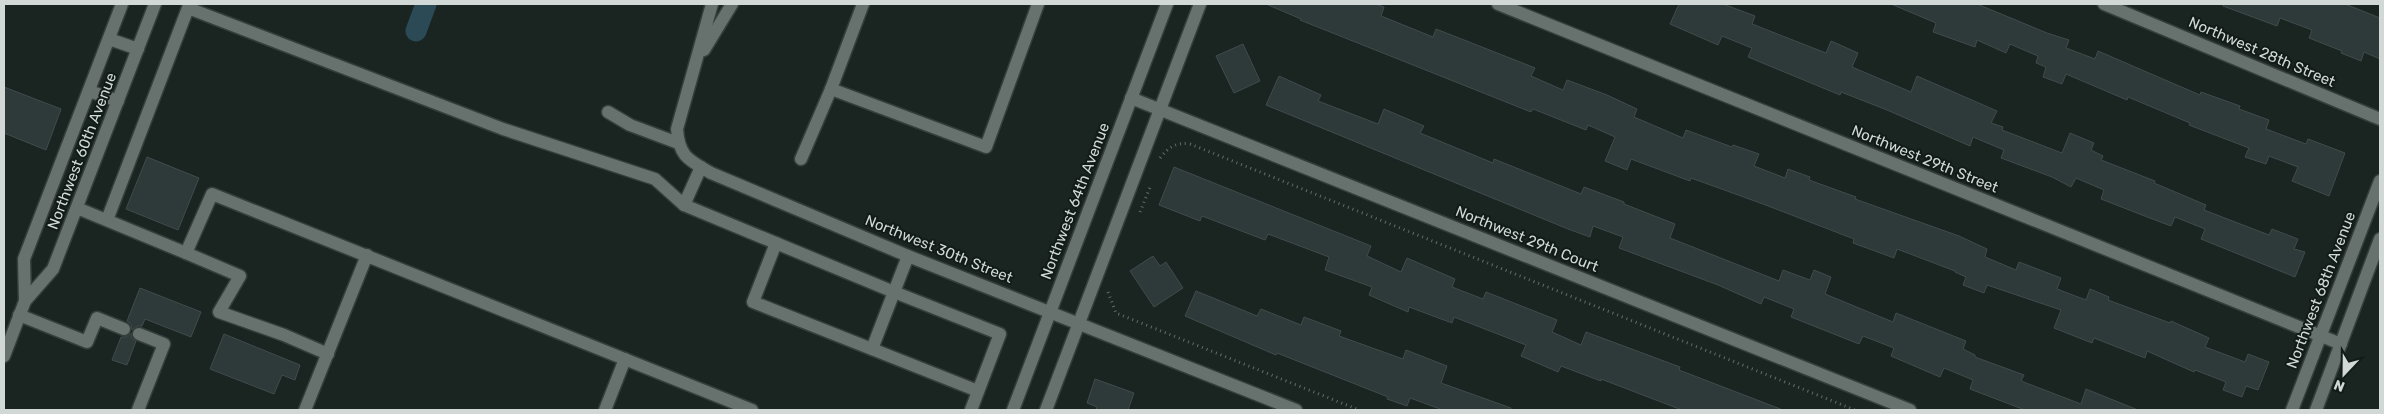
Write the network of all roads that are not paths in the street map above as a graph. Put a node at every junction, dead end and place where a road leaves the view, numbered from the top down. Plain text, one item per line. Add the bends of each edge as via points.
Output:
1 (122, 4) edge
2 (156, 4) edge
3 (712, 4) edge
4 (732, 4) edge
5 (863, 4) edge
6 (1038, 4) edge
7 (1167, 4) edge
8 (1200, 4) edge
9 (1498, 4) edge
10 (2104, 4) edge
11 (109, 38) junction
12 (138, 49) junction
13 (696, 63) junction
14 (831, 89) junction
15 (89, 90) junction
16 (1131, 98) junction
17 (118, 102) junction
18 (1161, 110) junction
19 (608, 112) dead end
20 (2380, 118) edge
21 (678, 143) junction
22 (801, 159) dead end
23 (700, 167) junction
24 (2380, 181) edge
25 (684, 205) junction
26 (77, 208) junction
27 (107, 220) junction
28 (2380, 239) edge
29 (776, 243) junction
30 (186, 253) junction
31 (366, 255) junction
32 (908, 256) junction
33 (894, 292) junction
34 (25, 301) junction
35 (1051, 311) junction
36 (19, 315) junction
37 (1081, 323) junction
38 (124, 329) dead end
39 (138, 334) dead end
40 (2321, 336) junction
41 (2341, 344) junction
42 (872, 349) junction
43 (328, 354) junction
44 (4, 356) edge
45 (625, 359) junction
46 (978, 391) junction
47 (138, 410) edge
48 (305, 410) edge
49 (605, 410) edge
50 (752, 410) edge
51 (970, 410) edge
52 (1013, 410) edge
53 (1046, 410) edge
54 (1296, 410) edge
55 (1910, 410) edge
56 (2292, 410) edge
57 (2316, 410) edge

1 - 11 street, Northwest 60th Avenue
2 - 12 street, Northwest 60th Avenue
3 - 13 street
4 - 13 street
5 - 14 street
6 - 14 street via 986,147
7 - 16 street, Northwest 64th Avenue
8 - 18 street
9 - 40 street, Northwest 29th Street
10 - 20 street, Northwest 28th Street
11 - 12 street
11 - 15 street, Northwest 60th Avenue
12 - 17 street, Northwest 60th Avenue
13 - 21 street via 677,129
14 - 22 street
15 - 17 street
15 - 34 street, Northwest 60th Avenue via 24,259
16 - 18 street, Northwest 29th Court
16 - 35 street, Northwest 64th Avenue
17 - 26 street, Northwest 60th Avenue
18 - 37 street
18 - 55 street, Northwest 29th Court
19 - 21 street
21 - 23 street, Northwest 30th Street via 684,156
23 - 25 street
23 - 32 street, Northwest 30th Street
24 - 40 street, Northwest 68th Avenue
25 - 27 street via 655,179 503,129 188,8
25 - 29 street
26 - 27 street
26 - 34 street, Northwest 60th Avenue via 54,269
27 - 30 street
28 - 41 street
29 - 33 street
29 - 42 street via 753,302
30 - 31 street via 212,194
30 - 43 street via 240,276 219,312
31 - 43 street
31 - 45 street
32 - 33 street
32 - 35 street, Northwest 30th Street
33 - 42 street
33 - 46 street via 1000,334
34 - 36 street, Northwest 60th Avenue
35 - 37 street, Northwest 30th Street
35 - 52 street, Northwest 64th Avenue
36 - 38 street via 87,342 97,318
36 - 44 street, Northwest 60th Avenue
37 - 53 street
37 - 54 street, Northwest 30th Street
39 - 47 street via 164,344
40 - 41 street, Northwest 29th Street
40 - 56 street, Northwest 68th Avenue
41 - 57 street
42 - 46 street
43 - 48 street
45 - 49 street
45 - 50 street
46 - 51 street

